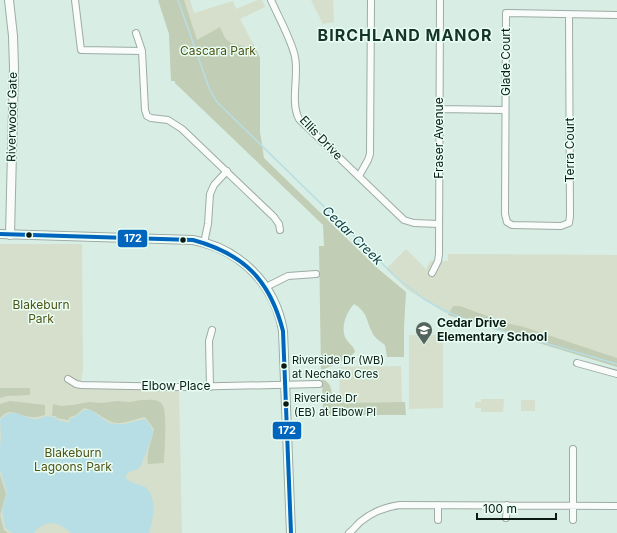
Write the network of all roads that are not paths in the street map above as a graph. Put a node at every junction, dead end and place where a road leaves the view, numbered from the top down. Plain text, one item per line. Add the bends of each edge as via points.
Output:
1 (10, 0) edge
2 (75, 0) edge
3 (271, 0) edge
4 (371, 0) edge
5 (440, 0) edge
6 (569, 15) junction
7 (617, 15) edge
8 (136, 33) dead end
9 (142, 51) junction
10 (439, 109) junction
11 (505, 110) junction
12 (227, 171) junction
13 (359, 176) junction
14 (507, 222) joint
15 (439, 224) junction
16 (280, 230) dead end
17 (0, 234) edge
18 (10, 235) junction
19 (204, 243) junction
20 (432, 273) dead end
21 (316, 274) dead end
22 (266, 287) junction
23 (212, 330) dead end
24 (577, 363) dead end
25 (617, 374) edge
26 (68, 379) dead end
27 (285, 384) junction
28 (319, 384) dead end
29 (210, 386) junction
30 (573, 449) dead end
31 (438, 505) junction
32 (507, 505) junction
33 (573, 506) junction
34 (617, 506) edge
35 (506, 518) dead end
36 (438, 520) dead end
37 (573, 520) dead end
38 (352, 532) edge
39 (291, 533) edge

1 - 18 street, Riverwood Gate via 14,68
2 - 9 street via 81,50
3 - 13 street, Ellis Drive via 294,53 298,115 303,123
4 - 13 street via 370,154
5 - 10 street, Fraser Avenue
6 - 7 street, Glade Court
6 - 11 street, Glade Court via 506,13
6 - 14 street, Terra Court via 569,223 561,226 512,225
8 - 9 street
9 - 12 street via 145,111 148,117 166,119 179,126
10 - 11 street
10 - 15 street, Fraser Avenue
11 - 14 street, Glade Court
12 - 16 street via 274,217
12 - 19 street via 214,185 210,194
13 - 15 street, Ellis Drive via 407,222
15 - 20 street, Fraser Avenue via 439,259
17 - 18 street
18 - 19 street via 183,239
19 - 22 street via 221,248 238,259 255,273
21 - 22 street via 288,276
22 - 27 street via 282,325
23 - 29 street via 209,341
24 - 25 street
26 - 29 street, Elbow Place via 81,385 179,388
27 - 28 street, Elbow Place
27 - 29 street, Elbow Place
27 - 39 street
30 - 33 street
31 - 32 street
31 - 36 street
31 - 38 street via 407,504 388,507 368,516
32 - 33 street
32 - 35 street
33 - 34 street
33 - 37 street

